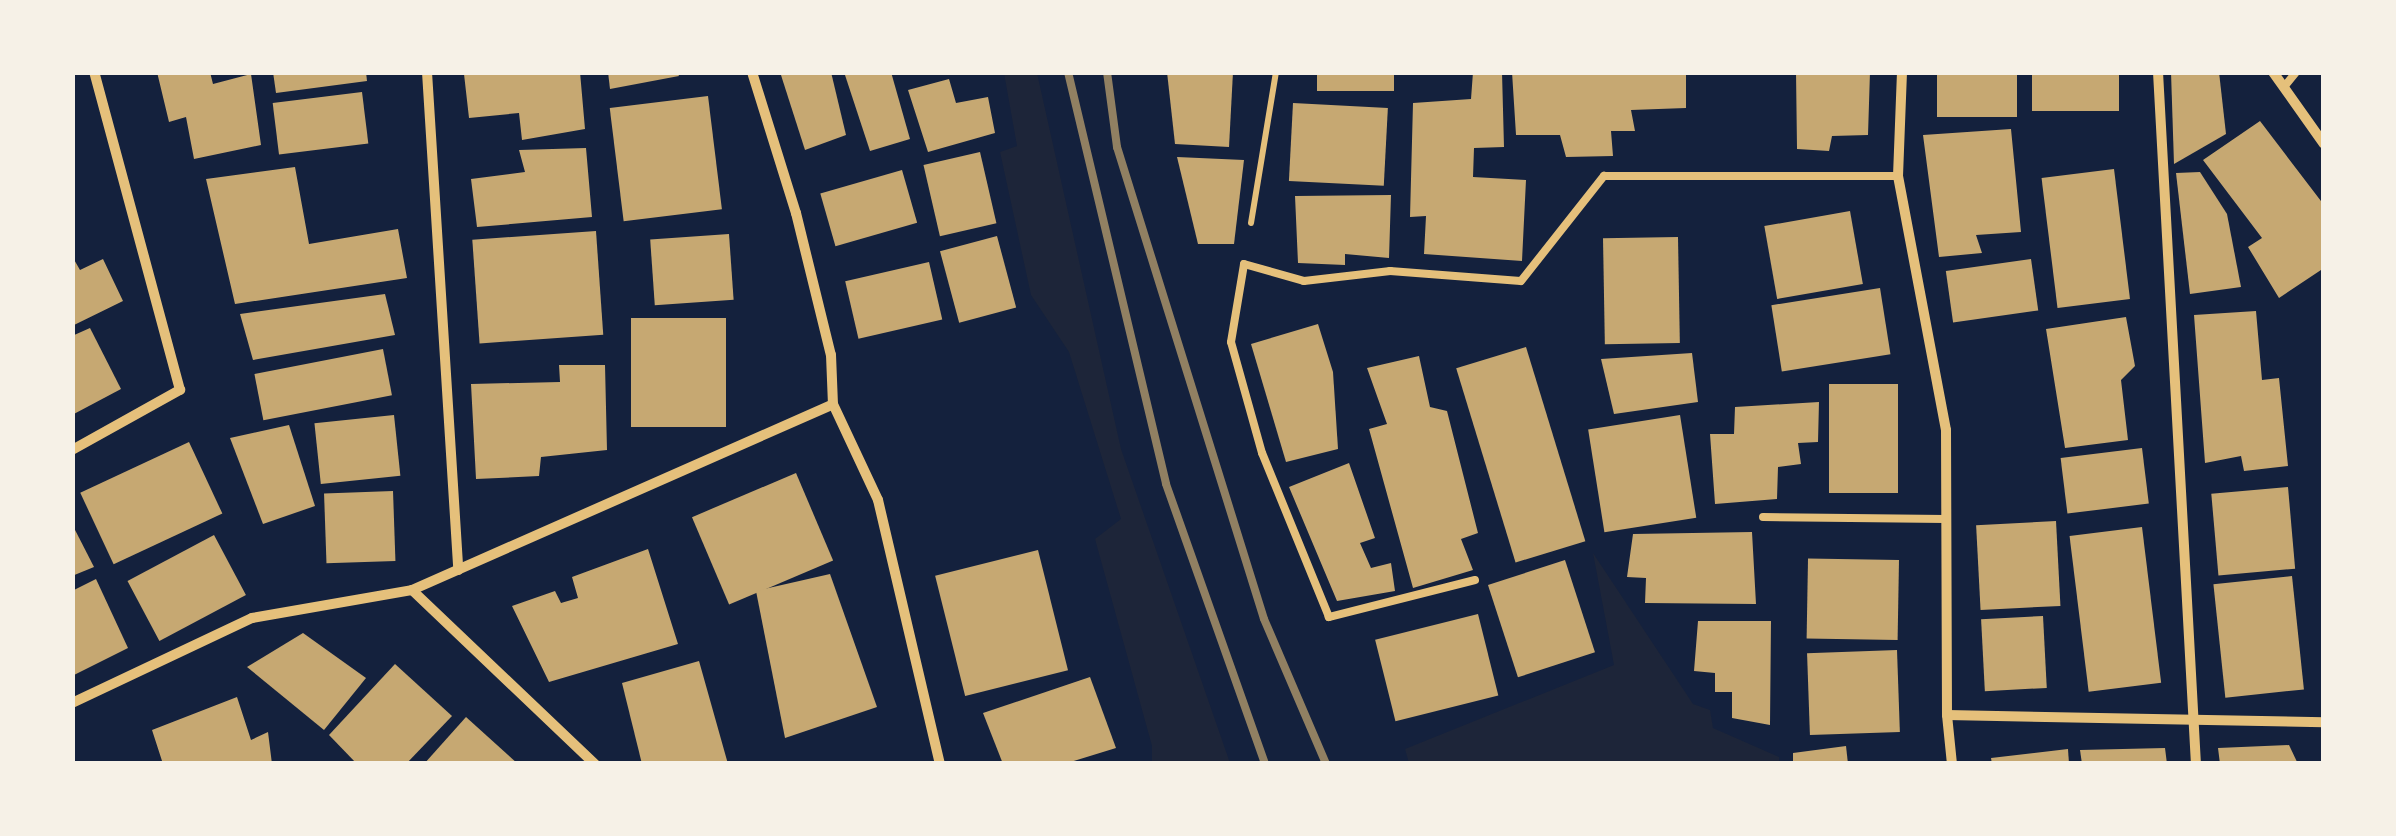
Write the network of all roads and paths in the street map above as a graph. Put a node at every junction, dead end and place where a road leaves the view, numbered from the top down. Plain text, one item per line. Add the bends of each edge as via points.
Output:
1 (94, 72) edge
2 (427, 72) edge
3 (752, 72) edge
4 (1276, 72) edge
5 (1902, 72) edge
6 (2158, 72) edge
7 (2273, 72) edge
8 (2296, 72) edge
9 (2284, 87) junction
10 (2324, 144) edge
11 (1898, 176) junction
12 (1244, 264) junction
13 (832, 404) junction
14 (72, 450) edge
15 (1762, 518) dead end
16 (1946, 519) junction
17 (458, 570) junction
18 (1475, 580) dead end
19 (412, 590) junction
20 (72, 703) edge
21 (1947, 715) junction
22 (2194, 719) junction
23 (2324, 722) edge
24 (595, 764) edge
25 (940, 764) edge
26 (1952, 764) edge
27 (2196, 764) edge

1 - 14 street via 180,390
2 - 17 street
3 - 13 street via 831,354
4 - 12 path
5 - 11 street
6 - 22 street
7 - 9 street
8 - 9 lane
9 - 10 street
11 - 12 lane via 1604,176 1521,281 1390,271 1304,282
11 - 16 street via 1946,430
12 - 18 lane via 1231,342 1262,454 1329,617
13 - 17 street
13 - 25 street via 878,500
15 - 16 lane
16 - 21 street
17 - 19 street
19 - 20 street via 252,618
19 - 24 street
21 - 22 street
21 - 26 street
22 - 23 street
22 - 27 street

